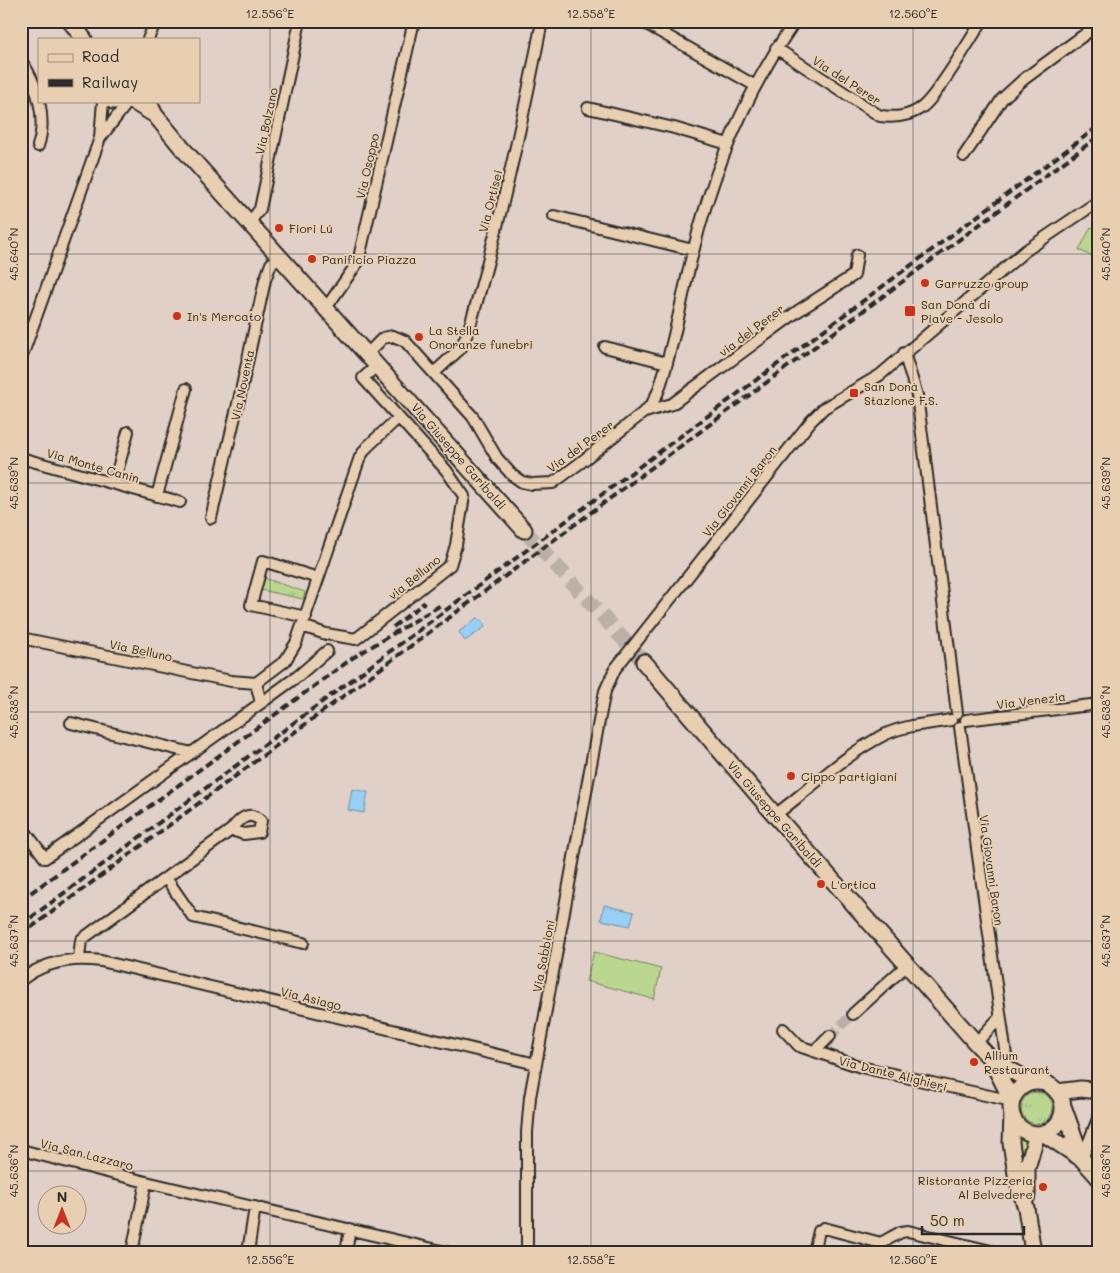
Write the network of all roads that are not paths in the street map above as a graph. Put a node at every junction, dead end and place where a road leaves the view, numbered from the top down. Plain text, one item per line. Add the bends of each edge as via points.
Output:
1 (70, 21) edge
2 (156, 21) edge
3 (300, 21) edge
4 (414, 21) edge
5 (542, 21) edge
6 (641, 21) edge
7 (795, 21) edge
8 (982, 21) edge
9 (1099, 24) edge
10 (83, 38) edge
11 (148, 38) edge
12 (776, 48) junction
13 (21, 62) edge
14 (754, 85) junction
15 (103, 102) edge
16 (129, 102) edge
17 (132, 102) edge
18 (148, 102) edge
19 (588, 108) dead end
20 (155, 115) junction
21 (100, 138) junction
22 (728, 144) junction
23 (38, 146) dead end
24 (964, 156) dead end
25 (1099, 201) edge
26 (554, 216) dead end
27 (249, 223) junction
28 (693, 250) junction
29 (858, 255) dead end
30 (279, 256) junction
31 (326, 308) junction
32 (605, 347) dead end
33 (904, 353) junction
34 (368, 354) junction
35 (21, 359) edge
36 (667, 363) junction
37 (378, 365) junction
38 (434, 373) junction
39 (186, 389) dead end
40 (644, 412) junction
41 (398, 418) junction
42 (128, 432) dead end
43 (21, 458) edge
44 (114, 483) junction
45 (158, 496) junction
46 (180, 502) dead end
47 (211, 518) dead end
48 (524, 530) tunnel mouth
49 (318, 578) junction
50 (304, 622) junction
51 (21, 638) edge
52 (327, 651) dead end
53 (644, 662) tunnel mouth
54 (615, 669) joint
55 (256, 683) junction
56 (260, 703) junction
57 (1099, 704) edge
58 (959, 720) junction
59 (71, 722) dead end
60 (192, 753) junction
61 (775, 815) junction
62 (21, 826) edge
63 (231, 830) dead end
64 (166, 878) junction
65 (304, 943) dead end
66 (79, 958) junction
67 (908, 964) junction
68 (21, 980) edge
69 (853, 1014) tunnel mouth
70 (1001, 1019) junction
71 (783, 1029) dead end
72 (830, 1036) tunnel mouth
73 (976, 1043) junction
74 (815, 1051) junction
75 (990, 1058) junction
76 (536, 1064) junction
77 (1008, 1070) junction
78 (1031, 1082) junction
79 (1099, 1091) edge
80 (1057, 1092) junction
81 (1063, 1106) junction
82 (1012, 1108) junction
83 (1099, 1116) edge
84 (1040, 1133) junction
85 (21, 1150) edge
86 (1082, 1159) junction
87 (1099, 1178) edge
88 (146, 1182) junction
89 (255, 1207) junction
90 (1026, 1208) junction
91 (350, 1229) junction
92 (132, 1252) edge
93 (248, 1252) edge
94 (346, 1252) edge
95 (446, 1252) edge
96 (527, 1252) edge
97 (814, 1252) edge
98 (995, 1252) edge
99 (1033, 1252) edge

1 - 10 street
2 - 11 street
3 - 27 street, Via Bolzano via 260,209
4 - 31 street, Via Osoppo via 358,262
5 - 38 street, Via Ortisei via 525,114 471,323 461,348
6 - 14 street
7 - 12 street, Via del Perer
8 - 12 street, Via del Perer via 926,104 897,118 875,114
9 - 24 street via 1002,98
12 - 14 street, Via del Perer
13 - 23 street via 36,91 42,134
14 - 22 street, Via del Perer
15 - 21 street
16 - 21 street
17 - 20 street
18 - 20 street
19 - 22 street
20 - 27 street
21 - 35 street
22 - 28 street, Via del Perer
25 - 33 street, Via Giovanni Baron via 1025,251
26 - 28 street
27 - 30 street
28 - 36 street, Via del Perer
29 - 40 street, via del Perer via 854,275 798,311 672,404
30 - 31 street
30 - 47 street, Via Noventa via 271,264 265,280
31 - 34 street
32 - 36 street
33 - 54 street, Via Giovanni Baron via 880,376 824,408 811,421
33 - 58 street, Via Giovanni Baron via 917,395
34 - 37 street
34 - 38 street, Via del Perer via 383,338 393,336 406,341
36 - 40 street, Via del Perer via 658,392
37 - 41 street via 363,378
37 - 48 street, Via Giuseppe Garibaldi
38 - 40 street, Via del Perer via 473,417 497,458 512,475 532,484 553,482
39 - 45 street
41 - 49 street via 360,457
41 - 50 street, via Belluno via 446,470 464,496 450,566 356,639 326,634
42 - 44 street
43 - 44 street, Via Monte Canin
44 - 45 street, Via Monte Canin
45 - 46 street, Via Monte Canin
49 - 50 street
49 - 50 street via 263,561 251,605
50 - 55 street via 285,661
51 - 55 street, Via Belluno via 231,681
52 - 56 street
53 - 61 street, Via Giuseppe Garibaldi
54 - 76 street, Via Sabbioni via 605,691 600,714
55 - 56 street
56 - 60 street
57 - 58 street, Via Venezia
58 - 61 street, Via Venezia via 900,729 884,735 852,755
58 - 70 street, Via Giovanni Baron
59 - 60 street
60 - 62 street via 45,858
61 - 67 street, Via Giuseppe Garibaldi
63 - 64 street
64 - 65 street via 193,917
64 - 66 street via 81,940
66 - 68 street, Via Asiago via 51,964
66 - 76 street, Via Asiago
67 - 69 street
67 - 73 street, Via Giuseppe Garibaldi
70 - 73 street
70 - 77 street, Via Giovanni Baron
71 - 74 street, Via Dante Alighieri via 799,1046
72 - 74 street
73 - 75 street, Via Giuseppe Garibaldi
74 - 82 street, Via Dante Alighieri via 861,1067
75 - 77 street, Via Giuseppe Garibaldi
75 - 82 street, Via Giuseppe Garibaldi
76 - 96 street, Via Sabbioni via 528,1132
77 - 78 street, Via Giuseppe Garibaldi
78 - 80 street via 1050,1085
78 - 82 street via 1016,1091
79 - 80 street
80 - 81 street
81 - 84 street via 1059,1122
81 - 86 street
82 - 84 street via 1018,1126 1027,1132
82 - 90 street via 1011,1143
83 - 86 street
84 - 86 street
84 - 90 street via 1027,1168
85 - 88 street, Via San Lazzaro
86 - 87 street
88 - 89 street, Via San Lazzaro
88 - 92 street, Via San Lazzaro
89 - 91 street, Via San Lazzaro
89 - 93 street
90 - 99 street
91 - 94 street
91 - 95 street, Via San Lazzaro
97 - 98 street via 819,1231 824,1228 881,1243 908,1231

